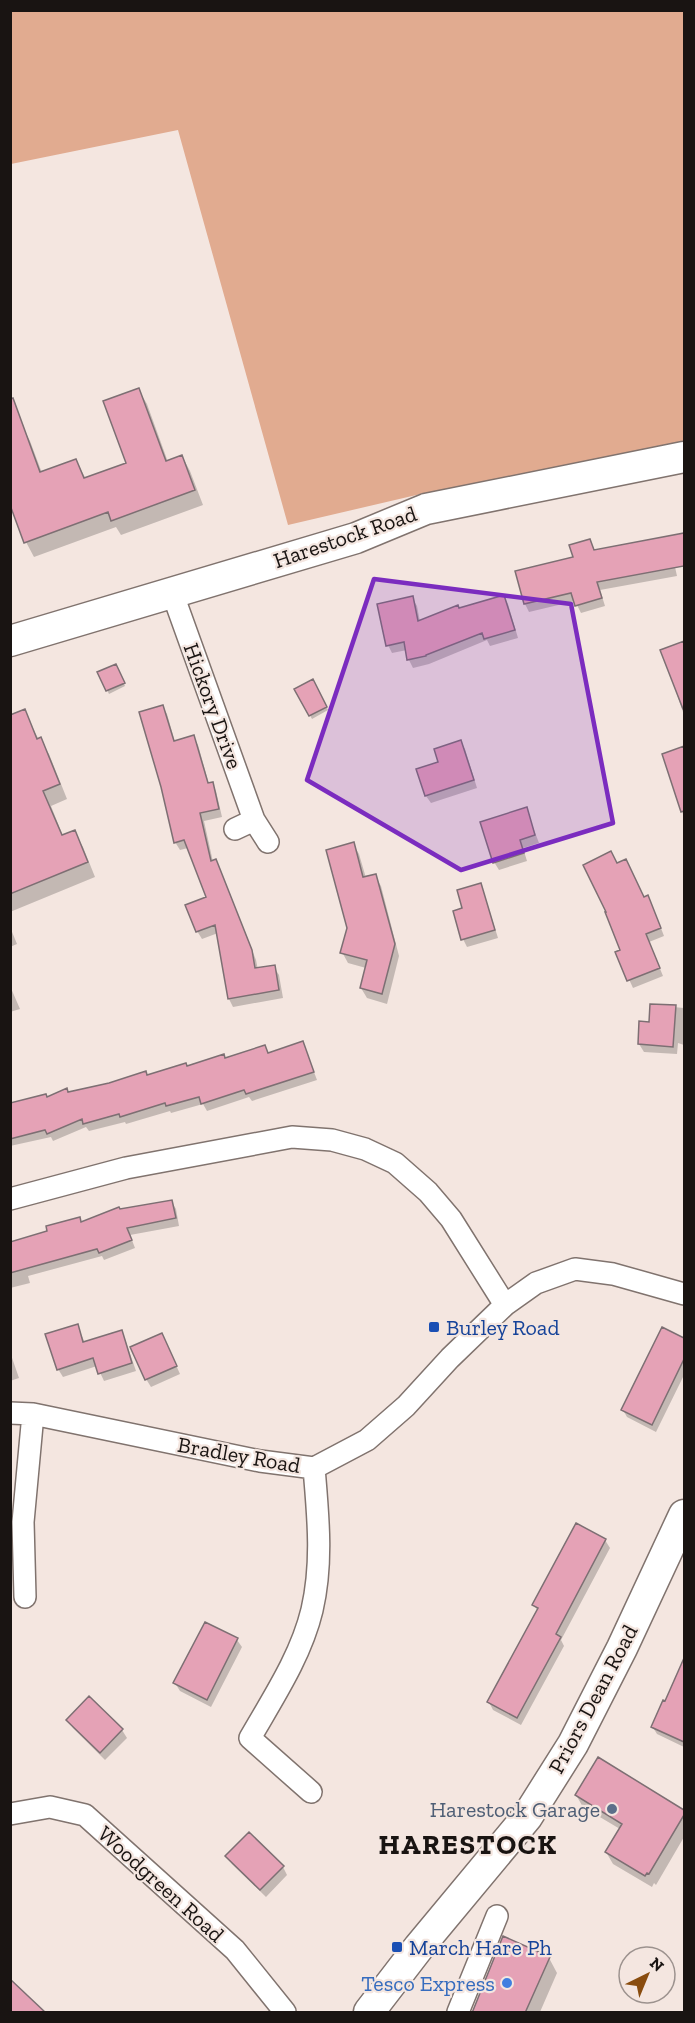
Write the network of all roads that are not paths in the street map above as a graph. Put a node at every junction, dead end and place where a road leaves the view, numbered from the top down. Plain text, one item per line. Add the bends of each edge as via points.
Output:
1 (684, 457) edge
2 (172, 592) junction
3 (10, 640) edge
4 (254, 820) junction
5 (235, 830) dead end
6 (268, 842) dead end
7 (10, 1199) edge
8 (684, 1294) edge
9 (505, 1305) junction
10 (10, 1413) edge
11 (33, 1414) junction
12 (314, 1468) junction
13 (684, 1515) edge
14 (17, 1524) edge
15 (25, 1597) dead end
16 (311, 1792) dead end
17 (10, 1814) edge
18 (497, 1916) dead end
19 (285, 2013) edge
20 (369, 2013) edge
21 (458, 2013) edge

1 - 2 street, Harestock Road via 426,509 356,538
2 - 3 street, Harestock Road
2 - 4 street, Hickory Drive
4 - 5 street
4 - 6 street, Hickory Drive
7 - 9 street via 126,1168 292,1137 332,1140 365,1149 394,1164 428,1192 451,1219
8 - 9 street, Bradley Road via 613,1274 575,1269 536,1283
9 - 12 street, Bradley Road via 367,1440
10 - 11 street, Bradley Road
11 - 12 street, Bradley Road via 260,1461
11 - 14 street
12 - 16 street via 319,1522 312,1611 279,1688 250,1738
13 - 20 street, Priors Dean Road via 573,1744 523,1823
14 - 15 street
17 - 19 street, Woodgreen Road via 50,1807 85,1815 235,1950
18 - 21 street

